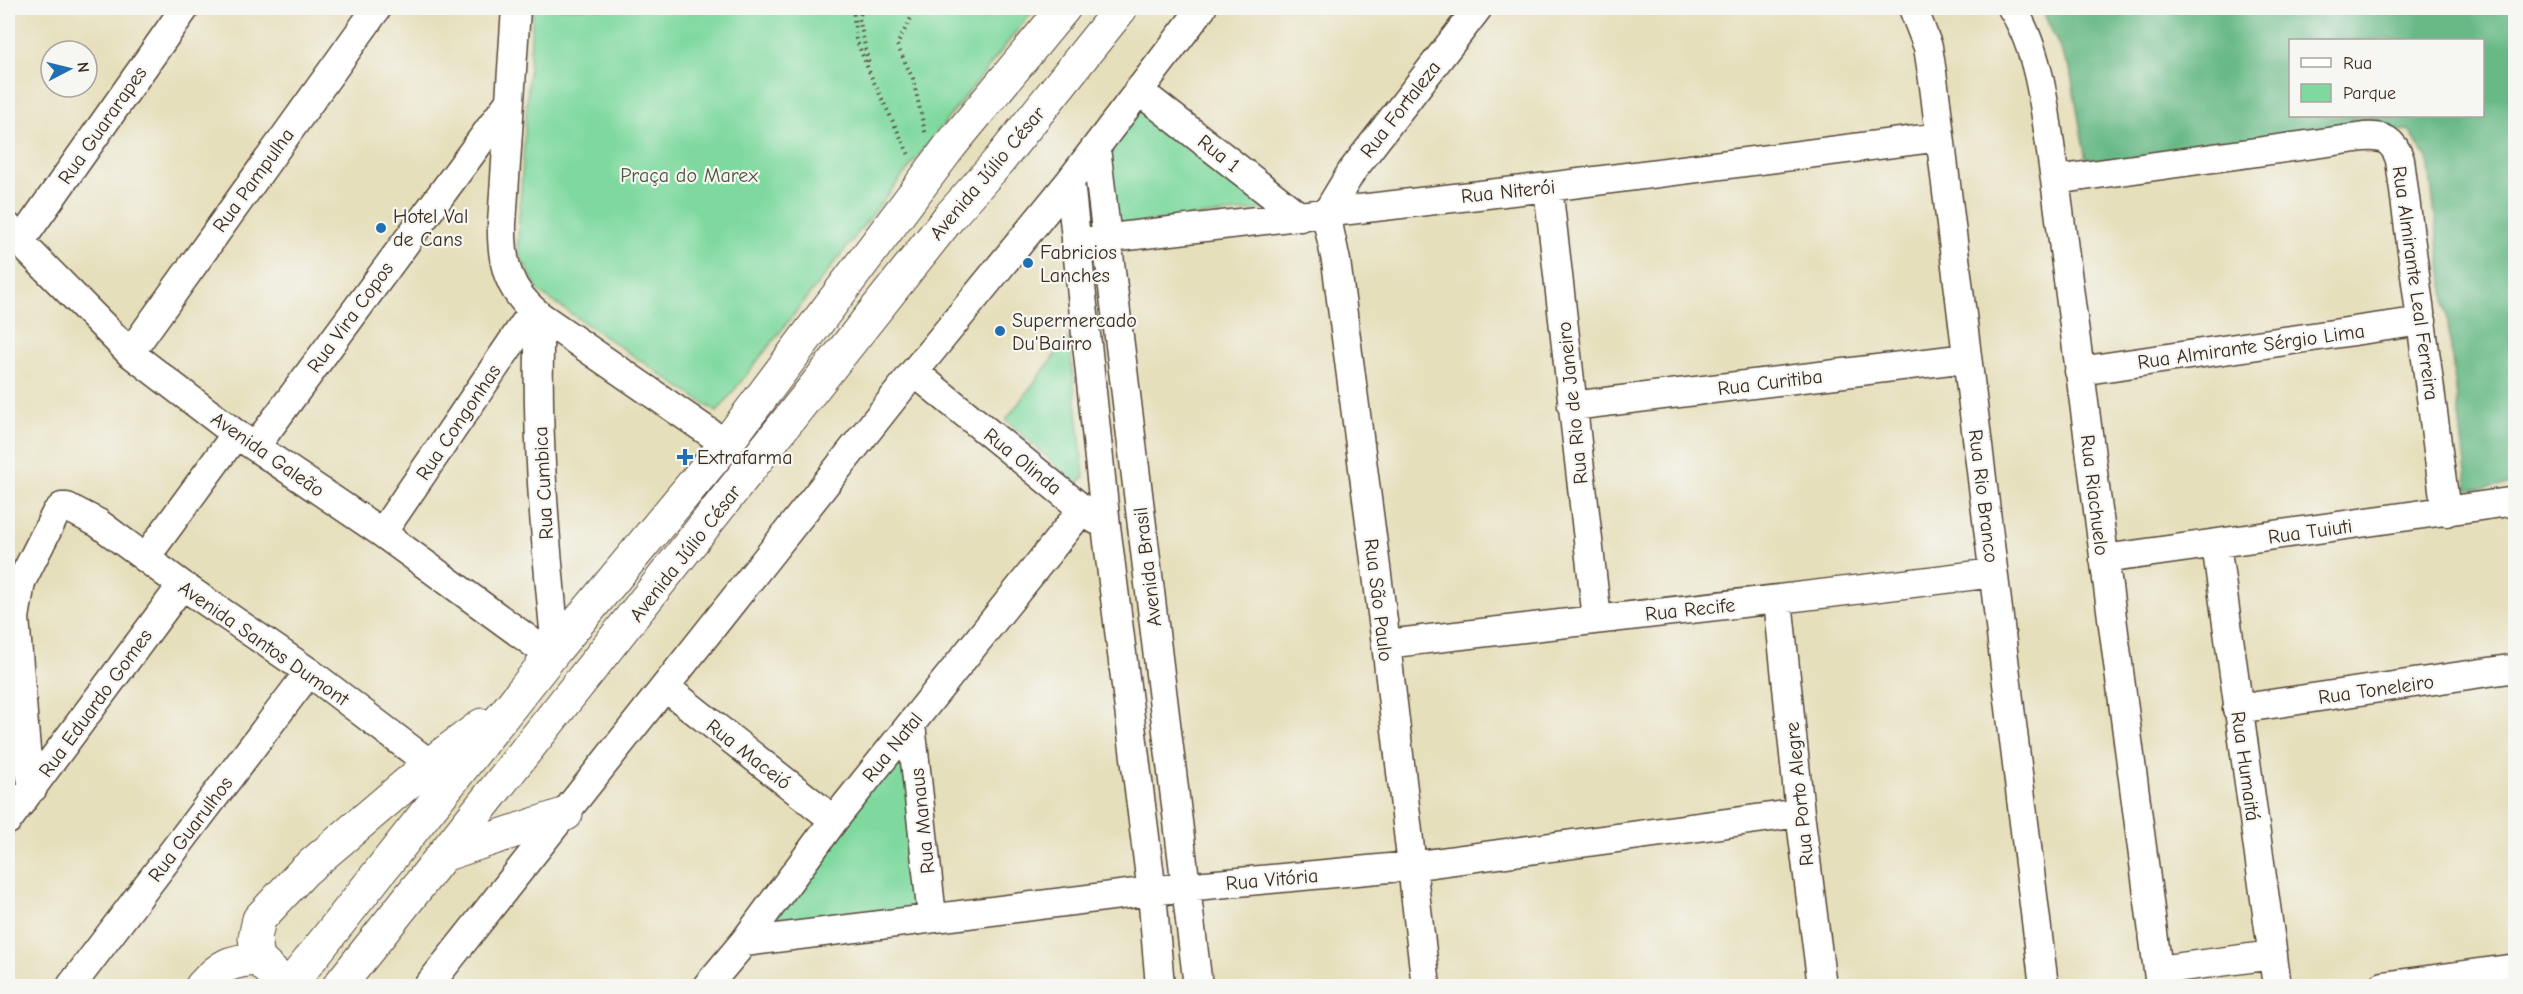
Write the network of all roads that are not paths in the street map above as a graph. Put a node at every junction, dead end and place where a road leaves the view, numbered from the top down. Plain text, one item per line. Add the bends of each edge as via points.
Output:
1 (185, 8) edge
2 (377, 8) edge
3 (516, 8) edge
4 (1064, 8) edge
5 (1121, 8) edge
6 (1202, 8) edge
7 (1478, 8) edge
8 (1913, 8) edge
9 (2012, 8) edge
10 (1138, 90) junction
11 (510, 101) junction
12 (1940, 137) junction
13 (1096, 147) junction
14 (2055, 180) junction
15 (1070, 181) junction
16 (1548, 188) junction
17 (1313, 215) junction
18 (14, 234) edge
19 (1108, 237) junction
20 (1076, 242) junction
21 (536, 313) junction
22 (2422, 321) junction
23 (130, 353) junction
24 (1967, 358) junction
25 (2079, 371) junction
26 (914, 372) junction
27 (1572, 406) junction
28 (246, 441) junction
29 (726, 444) junction
30 (2516, 501) edge
31 (1082, 510) junction
32 (2446, 512) junction
33 (1106, 526) junction
34 (1142, 530) junction
35 (382, 533) junction
36 (2216, 544) junction
37 (146, 557) junction
38 (2104, 559) junction
39 (1993, 573) junction
40 (182, 585) junction
41 (1778, 600) junction
42 (1597, 619) junction
43 (1386, 644) junction
44 (554, 653) junction
45 (2516, 668) edge
46 (309, 672) junction
47 (665, 687) junction
48 (518, 699) junction
49 (2237, 709) junction
50 (911, 724) junction
51 (430, 764) junction
52 (33, 788) junction
53 (1800, 813) junction
54 (566, 814) junction
55 (8, 820) edge
56 (834, 820) junction
57 (446, 854) junction
58 (1411, 866) junction
59 (1185, 887) junction
60 (1152, 893) junction
61 (932, 917) junction
62 (744, 942) junction
63 (2273, 955) junction
64 (258, 959) junction
65 (2516, 968) edge
66 (2159, 978) edge
67 (2476, 980) edge
68 (71, 987) edge
69 (202, 987) edge
70 (288, 987) edge
71 (339, 987) edge
72 (428, 987) edge
73 (707, 987) edge
74 (1160, 987) edge
75 (1198, 987) edge
76 (1426, 987) edge
77 (1822, 987) edge
78 (2044, 987) edge
79 (2277, 987) edge
80 (2383, 987) edge

1 - 18 street, Rua Guararapes
2 - 23 street, Rua Pampulha
3 - 11 street
4 - 29 main road, Avenida Júlio César via 928,176
5 - 57 main road, Avenida Júlio César via 908,269
6 - 10 street
7 - 17 street, Rua Fortaleza via 1352,171
8 - 12 street, Rua Rio Branco via 1928,47
9 - 14 street, Rua Riachuelo via 2036,67
10 - 13 street
10 - 17 street, Rua 1
11 - 21 street via 501,252 515,288
11 - 28 street, Rua Vira Copos
12 - 16 street, Rua Niterói
12 - 24 street, Rua Rio Branco
13 - 15 street
13 - 19 street, Avenida Brasil
14 - 22 street, Rua Almirante Leal Ferreira via 2309,144 2385,138 2400,160
14 - 25 street, Rua Riachuelo
15 - 20 street, Avenida Brasil
15 - 26 street
16 - 17 street, Rua Niterói
16 - 27 street, Rua Rio de Janeiro
17 - 19 street, Rua Niterói
17 - 43 street, Rua São Paulo via 1337,273
18 - 23 street, Avenida Galeão
19 - 20 street, Rua Niterói
19 - 34 street, Avenida Brasil
20 - 33 street, Avenida Brasil
21 - 29 street
21 - 35 street, Rua Congonhas
21 - 44 street, Rua Cumbica
22 - 25 street, Rua Almirante Sérgio Lima
22 - 32 street, Rua Almirante Leal Ferreira
23 - 28 street, Avenida Galeão
24 - 27 street, Rua Curitiba
24 - 39 street, Rua Rio Branco
25 - 38 street, Rua Riachuelo
26 - 31 street, Rua Olinda
26 - 47 street
27 - 42 street, Rua Rio de Janeiro
28 - 35 street, Avenida Galeão
28 - 37 street, Rua Vira Copos
29 - 44 main road, Avenida Júlio César
30 - 32 street, Rua Tuiuti
31 - 33 street, Rua Olinda
31 - 50 street, Rua Natal
32 - 36 street, Rua Tuiuti
33 - 34 street, Rua Olinda
33 - 60 street, Avenida Brasil
34 - 59 street, Avenida Brasil
35 - 44 street, Avenida Galeão
36 - 38 street, Rua Tuiuti
36 - 49 street, Rua Humaitá
37 - 40 street, Avenida Santos Dumont
37 - 52 street, Avenida Santos Dumont via 74,508 62,507 21,582 15,618
38 - 66 street, Rua Riachuelo
39 - 41 street, Rua Recife
39 - 78 street, Rua Rio Branco
40 - 46 street, Avenida Santos Dumont
40 - 52 street, Rua Eduardo Gomes
41 - 42 street, Rua Recife
41 - 53 street, Rua Porto Alegre
42 - 43 street, Rua Recife
43 - 58 street, Rua São Paulo
44 - 48 main road, Avenida Júlio César
45 - 49 street, Rua Toneleiro
46 - 51 street, Avenida Santos Dumont
46 - 68 street, Rua Guarulhos
47 - 54 street
47 - 56 street, Rua Maceió
48 - 51 main road
48 - 70 main road, Avenida Júlio César
49 - 63 street, Rua Humaitá
50 - 56 street, Rua Natal
50 - 61 street, Rua Manaus
51 - 64 main road via 304,871 266,911 259,920 255,938
52 - 55 street, Rua Eduardo Gomes
53 - 58 street, Rua Vitória
53 - 77 street, Rua Porto Alegre
54 - 57 main road
54 - 72 street
56 - 62 street, Rua Natal
57 - 71 main road, Avenida Júlio César
58 - 59 street, Rua Vitória
58 - 76 street, Rua São Paulo
59 - 60 street, Rua Vitória
59 - 75 street, Avenida Brasil
60 - 61 street, Rua Vitória
60 - 74 street, Avenida Brasil
61 - 62 street, Rua Vitória
62 - 73 street, Rua Natal
63 - 66 street
63 - 79 street, Rua Humaitá
64 - 69 main road via 221,966
64 - 70 main road
65 - 67 street
67 - 80 street

